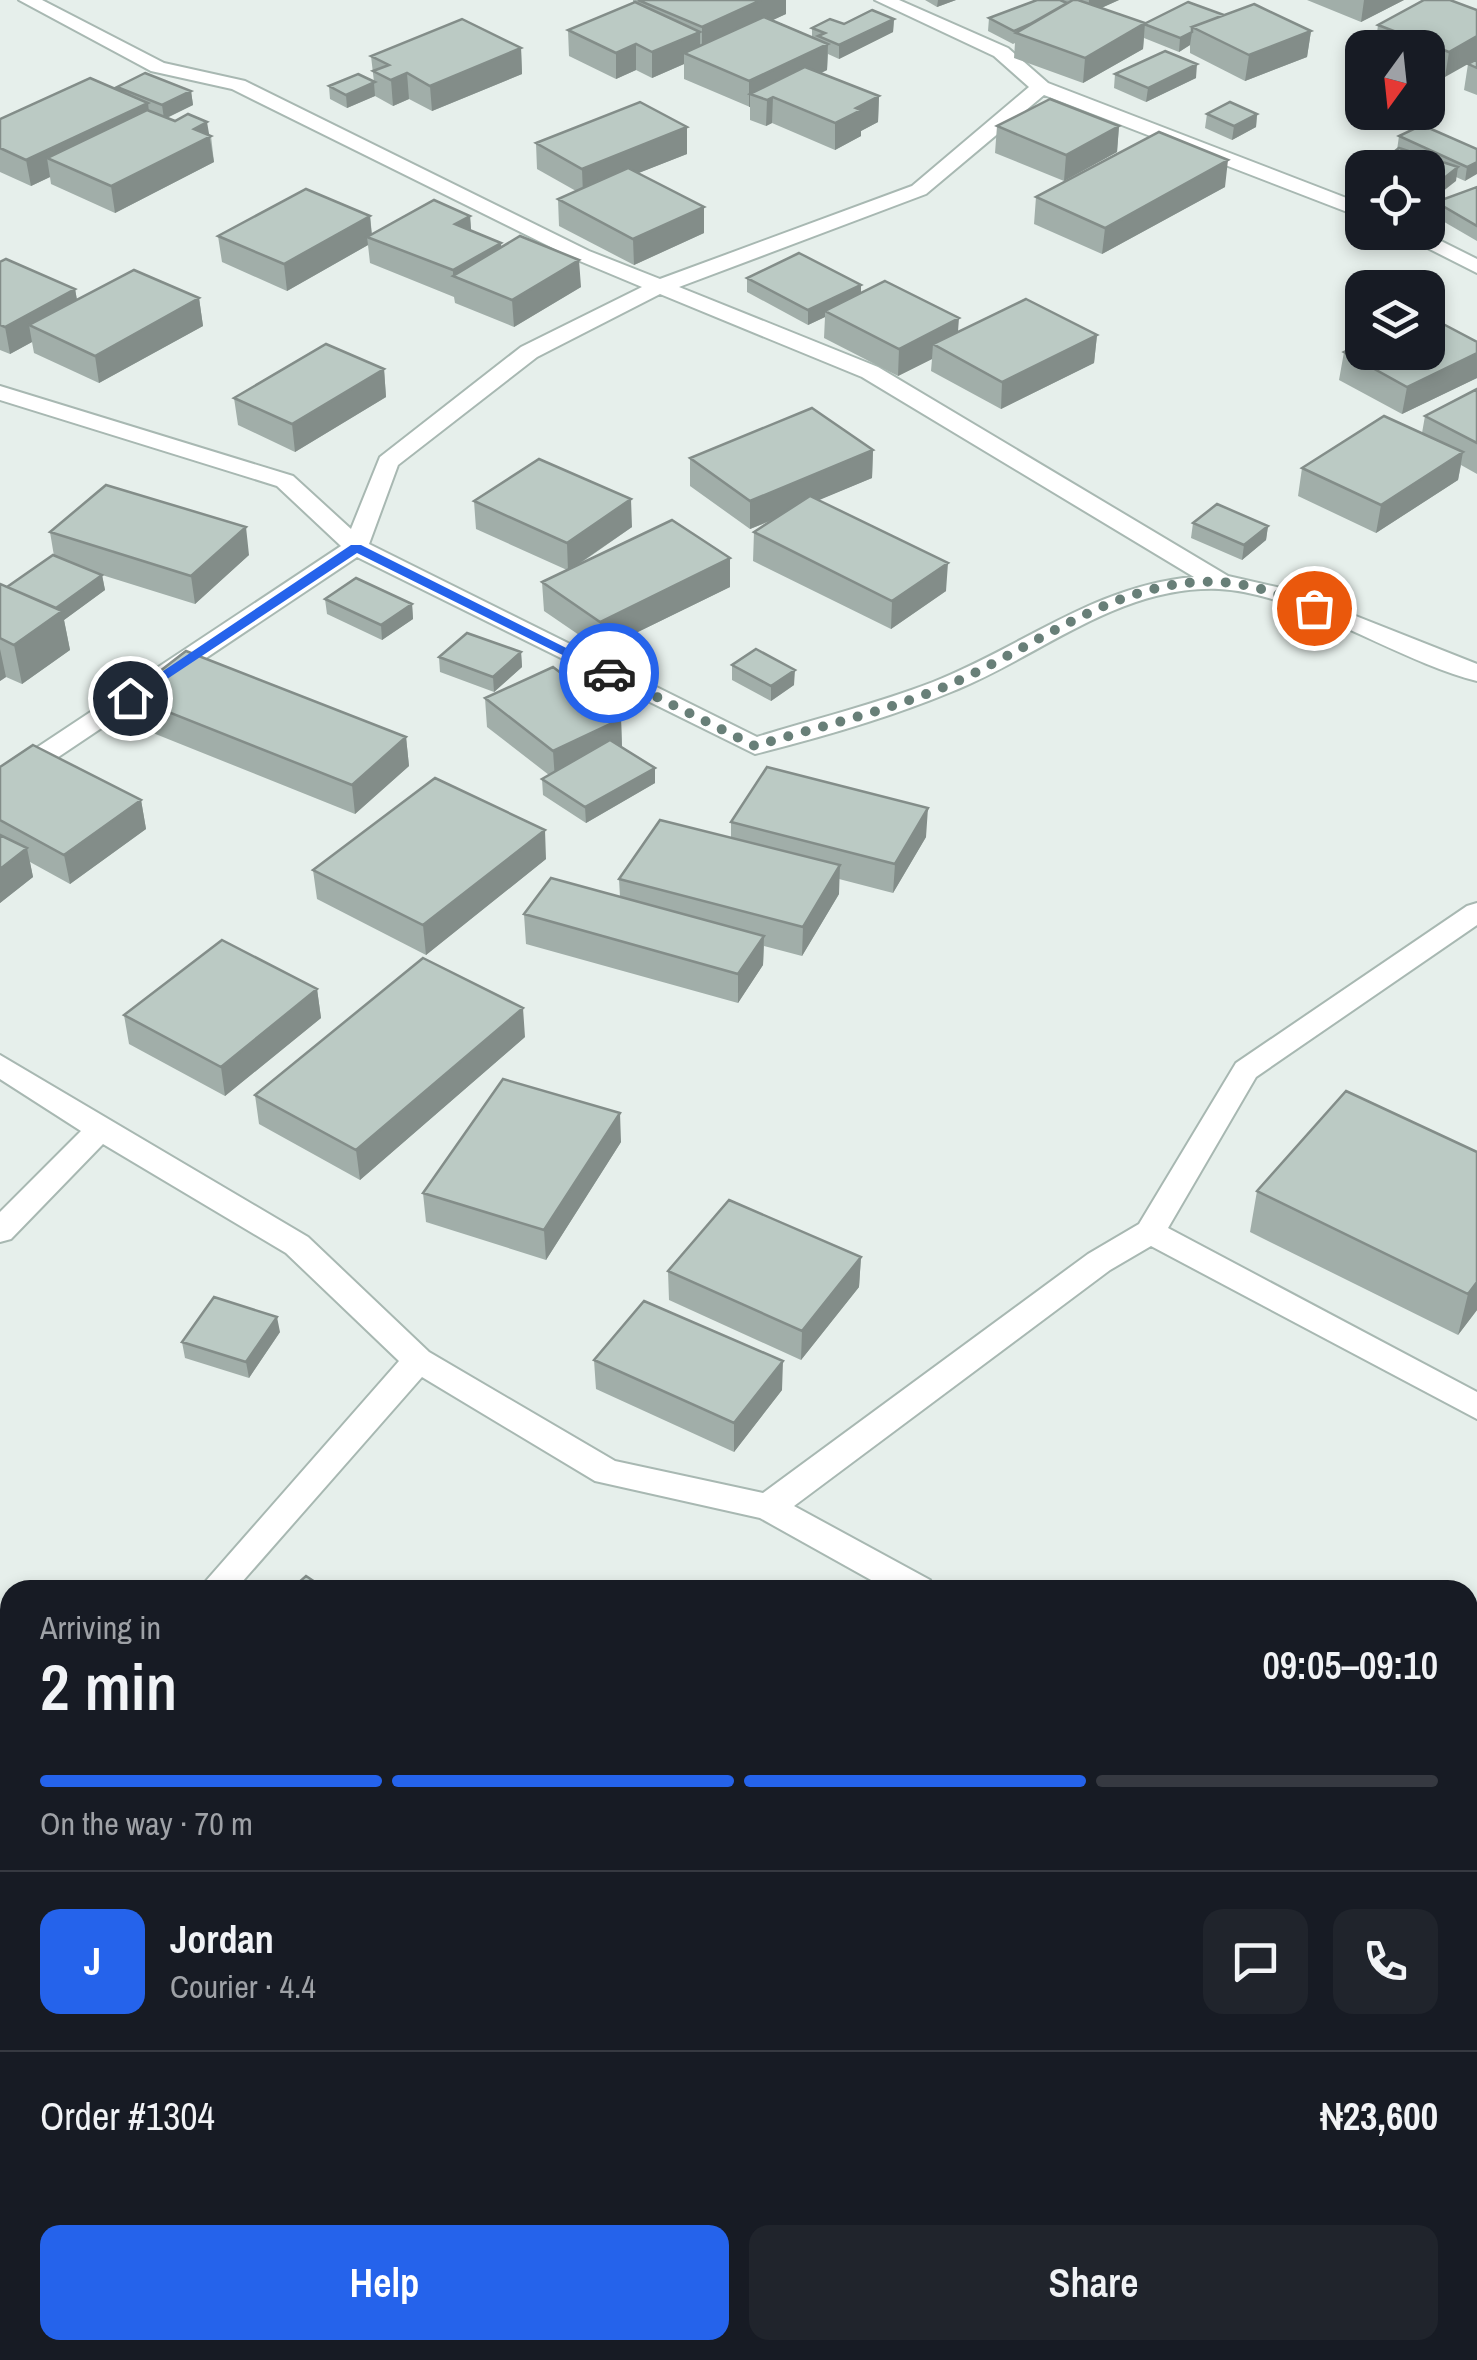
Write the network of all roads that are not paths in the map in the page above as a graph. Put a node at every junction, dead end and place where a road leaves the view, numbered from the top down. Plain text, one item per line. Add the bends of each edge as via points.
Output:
1 (28, 0) edge
2 (884, 0) edge
3 (1041, 87) junction
4 (1345, 204) edge
5 (1443, 250) edge
6 (1477, 267) edge
7 (658, 287) junction
8 (0, 393) edge
9 (356, 547) junction
10 (1220, 582) junction
11 (1477, 673) edge
12 (0, 784) edge
13 (1477, 912) edge
14 (0, 1065) edge
15 (100, 1130) junction
16 (0, 1230) edge
17 (1150, 1232) junction
18 (418, 1360) junction
19 (1477, 1406) edge
20 (768, 1507) junction
21 (224, 1580) edge
22 (900, 1580) edge

1 - 7 street via 158,67 238,85
2 - 3 street via 1001,52
3 - 4 street
3 - 7 street via 919,190
5 - 6 street
7 - 9 street via 530,352 388,462
7 - 10 street via 870,372
8 - 9 street via 284,480
9 - 10 street via 755,746 943,687 1092,612 1161,587
9 - 12 street
10 - 11 street via 1281,595
13 - 17 street via 1246,1070
14 - 15 street
15 - 16 street
15 - 18 street via 297,1245
17 - 19 street
17 - 20 street via 1099,1262
18 - 20 street via 607,1472
18 - 21 street
20 - 22 street

